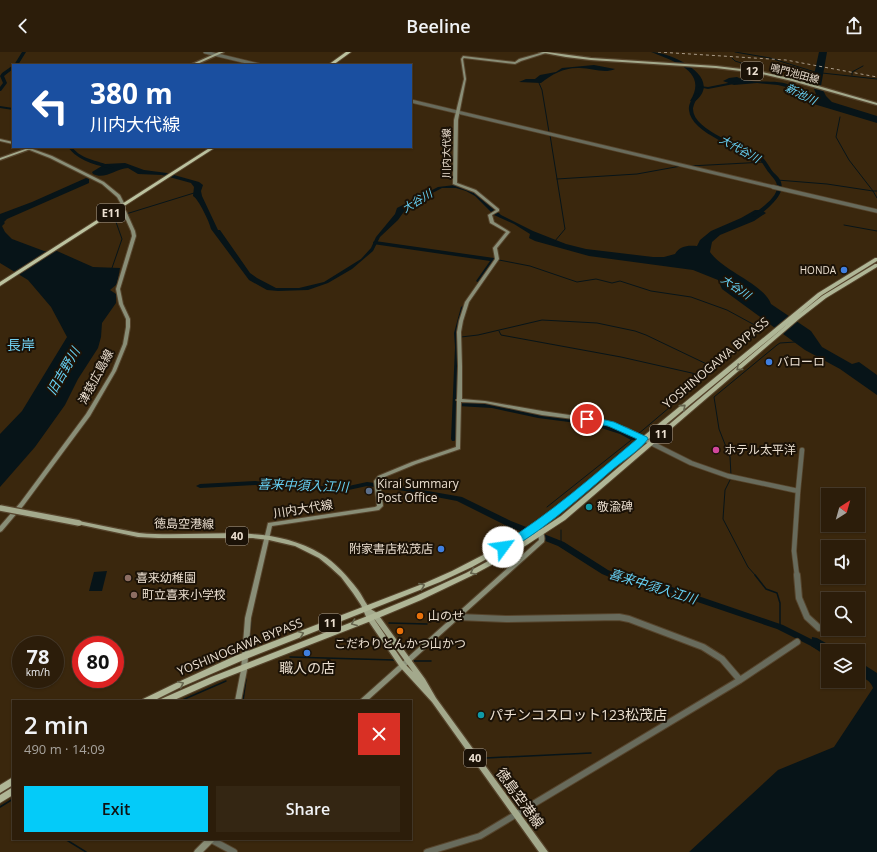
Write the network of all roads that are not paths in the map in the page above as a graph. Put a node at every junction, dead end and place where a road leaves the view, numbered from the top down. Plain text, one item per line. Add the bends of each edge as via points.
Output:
1 (205, 52) edge
2 (222, 52) edge
3 (347, 52) edge
4 (543, 52) edge
5 (216, 55) junction
6 (194, 64) edge
7 (255, 64) edge
8 (331, 64) edge
9 (412, 101) edge
10 (877, 104) edge
11 (458, 112) junction
12 (0, 140) edge
13 (12, 143) edge
14 (31, 148) edge
15 (212, 148) edge
16 (0, 159) edge
17 (122, 203) dead end
18 (124, 211) dead end
19 (877, 212) edge
20 (877, 259) edge
21 (877, 265) edge
22 (2, 283) edge
23 (794, 317) junction
24 (777, 331) junction
25 (458, 400) junction
26 (642, 438) junction
27 (651, 443) junction
28 (802, 450) dead end
29 (798, 490) junction
30 (0, 508) edge
31 (0, 530) edge
32 (539, 532) junction
33 (267, 537) junction
34 (367, 608) junction
35 (372, 616) junction
36 (458, 617) junction
37 (819, 628) dead end
38 (797, 642) dead end
39 (244, 656) junction
40 (405, 663) junction
41 (244, 666) junction
42 (740, 680) junction
43 (148, 700) edge
44 (166, 700) edge
45 (238, 700) edge
46 (364, 700) edge
47 (12, 782) edge
48 (0, 789) edge
49 (12, 792) edge
50 (0, 799) edge
51 (516, 815) junction
52 (210, 840) edge
53 (213, 840) edge
54 (198, 852) edge
55 (234, 852) edge
56 (427, 852) edge
57 (544, 852) edge

1 - 5 street
2 - 5 main road
3 - 8 highway
4 - 10 main road, 鳴門池田線 / 12 via 618,62 754,72
4 - 11 main road, 川内大代線 via 515,63 463,57 464,79
5 - 6 main road
5 - 7 street
9 - 11 street
11 - 19 street
11 - 25 main road, 川内大代線 via 455,184 475,191 497,210 490,215 492,223 508,232 495,248 497,258 468,302 461,321
12 - 13 main road
14 - 16 main road
14 - 17 main road via 96,179 119,196
15 - 22 highway, E11
18 - 31 main road, 津慈広島線 via 134,231 118,289 120,304 128,319 125,344 114,372 97,402
20 - 23 highway, YOSHINOGAWA BYPASS / 11 via 820,294
21 - 23 highway, YOSHINOGAWA BYPASS / 11
23 - 24 highway, YOSHINOGAWA BYPASS / 11
26 -> 24 highway, YOSHINOGAWA BYPASS / 11
24 -> 27 highway, YOSHINOGAWA BYPASS / 11
25 - 26 main road via 597,420
25 - 33 main road, 川内大代線 via 458,448 380,477 377,480 379,508 270,524
26 - 27 main road
26 - 32 highway, YOSHINOGAWA BYPASS / 11 via 558,510
27 - 29 street via 691,463 730,476
27 - 32 highway, YOSHINOGAWA BYPASS / 11 via 563,518
28 - 29 street
29 - 37 street via 794,551 799,598 807,617
30 - 33 main road, 徳島空港線 / 40, bridge via 138,535
34 -> 32 highway, YOSHINOGAWA BYPASS / 11 via 436,581 513,542
32 -> 35 highway, YOSHINOGAWA BYPASS / 11 via 520,547 490,564 438,590
32 - 36 main road
33 - 34 main road, 徳島空港線 / 40 via 305,547 334,565
33 - 39 main road, 川内大代線 via 248,618
34 - 35 main road, 徳島空港線 / 40
39 -> 34 highway, YOSHINOGAWA BYPASS / 11
35 - 40 main road, 徳島空港線 / 40
35 -> 41 highway, YOSHINOGAWA BYPASS / 11
36 - 40 main road
36 - 42 street via 626,618 703,647 722,659
38 - 42 street
39 - 41 main road, 川内大代線
43 -> 39 highway, YOSHINOGAWA BYPASS / 11
40 - 46 main road
40 - 51 main road, 徳島空港線 / 40
41 - 44 highway, YOSHINOGAWA BYPASS / 11
41 - 45 main road, 川内大代線
42 - 51 street
47 - 48 highway
49 - 50 highway
51 - 56 street via 480,836
51 - 57 main road, 徳島空港線 / 40
52 - 54 main road
53 - 55 street

